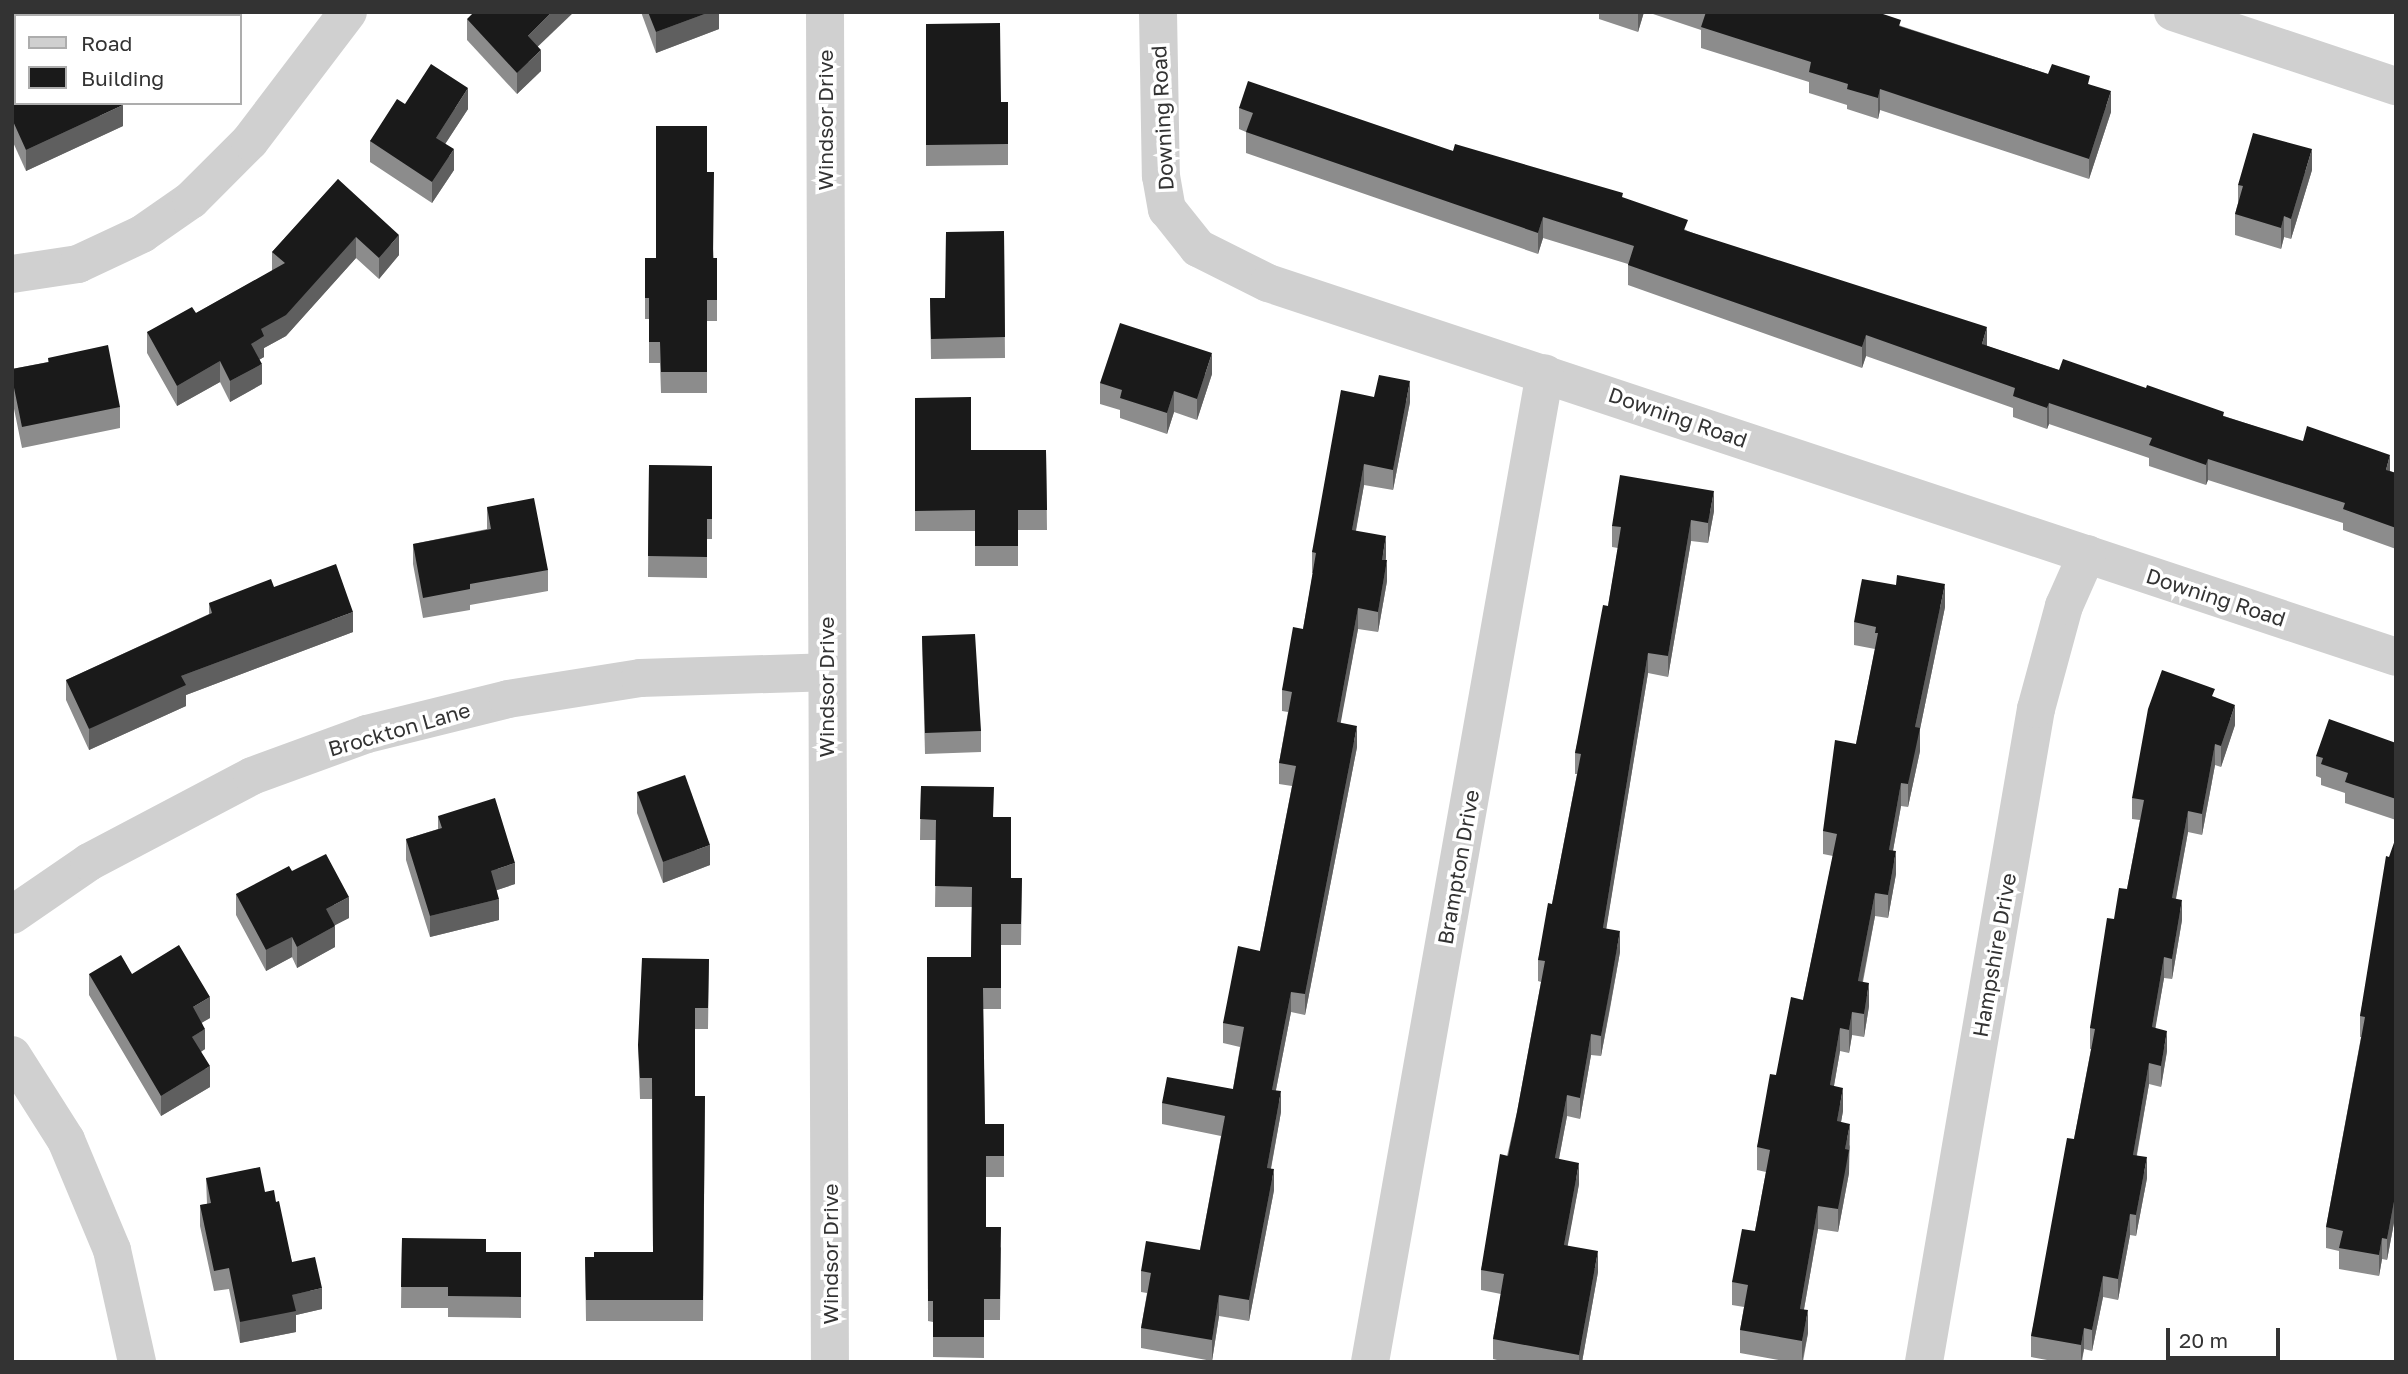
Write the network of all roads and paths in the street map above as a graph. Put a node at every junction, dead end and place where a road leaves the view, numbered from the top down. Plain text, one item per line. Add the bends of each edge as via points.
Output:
1 (348, 12) edge
2 (825, 12) edge
3 (1158, 12) edge
4 (2173, 12) edge
5 (2233, 22) edge
6 (2396, 86) edge
7 (12, 274) edge
8 (1545, 373) junction
9 (2087, 555) junction
10 (2396, 657) edge
11 (826, 672) junction
12 (12, 915) edge
13 (12, 1055) edge
14 (138, 1362) edge
15 (831, 1362) edge
16 (1370, 1362) edge
17 (1924, 1362) edge

1 - 7 street via 250,141 191,201 142,233 78,264
2 - 11 street, Windsor Drive
3 - 8 street, Downing Road via 1161,176 1167,209 1198,248 1268,283
4 - 5 street
5 - 6 street
8 - 9 street, Downing Road
8 - 16 street, Brampton Drive
9 - 10 street, Downing Road
9 - 17 street, Hampshire Drive via 2064,606 2036,709
11 - 12 street, Brockton Lane via 640,678 508,699 367,734 252,776 89,862
11 - 15 street, Windsor Drive
13 - 14 street via 66,1140 112,1250

